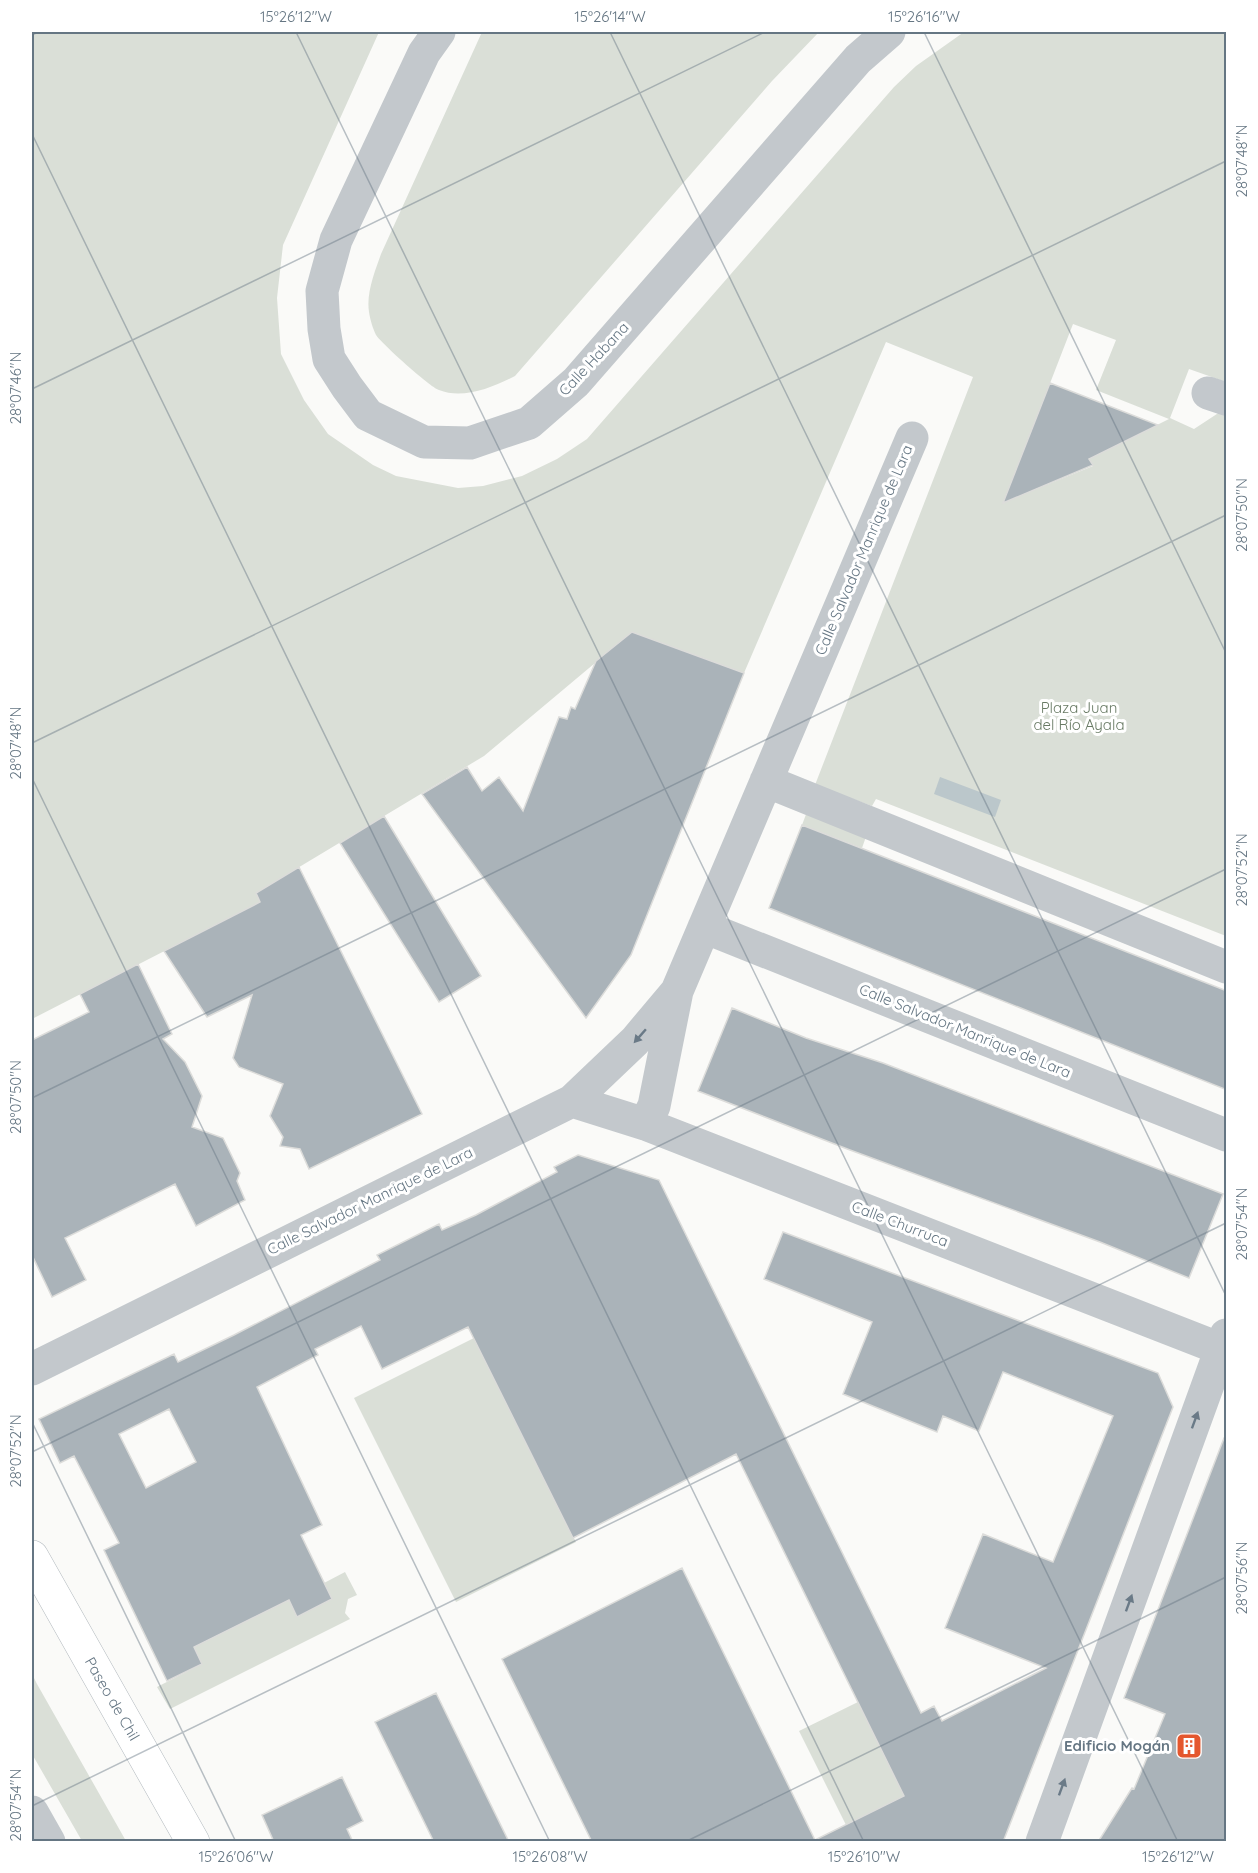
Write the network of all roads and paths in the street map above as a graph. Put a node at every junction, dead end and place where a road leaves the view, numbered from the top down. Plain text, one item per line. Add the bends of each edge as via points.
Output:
1 (890, 32) edge
2 (431, 39) edge
3 (912, 438) dead end
4 (766, 781) junction
5 (704, 927) junction
6 (1227, 967) edge
7 (677, 991) junction
8 (572, 1101) junction
9 (645, 1124) junction
10 (1227, 1135) edge
11 (1225, 1345) edge
12 (32, 1369) edge
13 (32, 1557) edge
14 (32, 1812) edge
15 (49, 1842) edge
16 (193, 1842) edge
17 (1042, 1842) edge

1 - 2 street, Calle Habana via 858,59 576,382 529,423 470,443 424,442 368,415 329,359 324,329 322,291 336,240
3 - 4 street, Calle Salvador Manrique de Lara
4 - 5 street, Calle Salvador Manrique de Lara
4 - 6 street
5 - 7 street, Calle Salvador Manrique de Lara
5 - 10 street, Calle Salvador Manrique de Lara
7 -> 8 street, Calle Salvador Manrique de Lara via 635,1041
7 - 9 street, Calle Salvador Manrique de Lara via 654,1106
8 - 9 street, Calle Churruca
8 - 12 street, Calle Salvador Manrique de Lara
9 - 11 street, Calle Churruca
17 -> 11 street
13 - 16 street, Paseo de Chil
14 - 15 street

